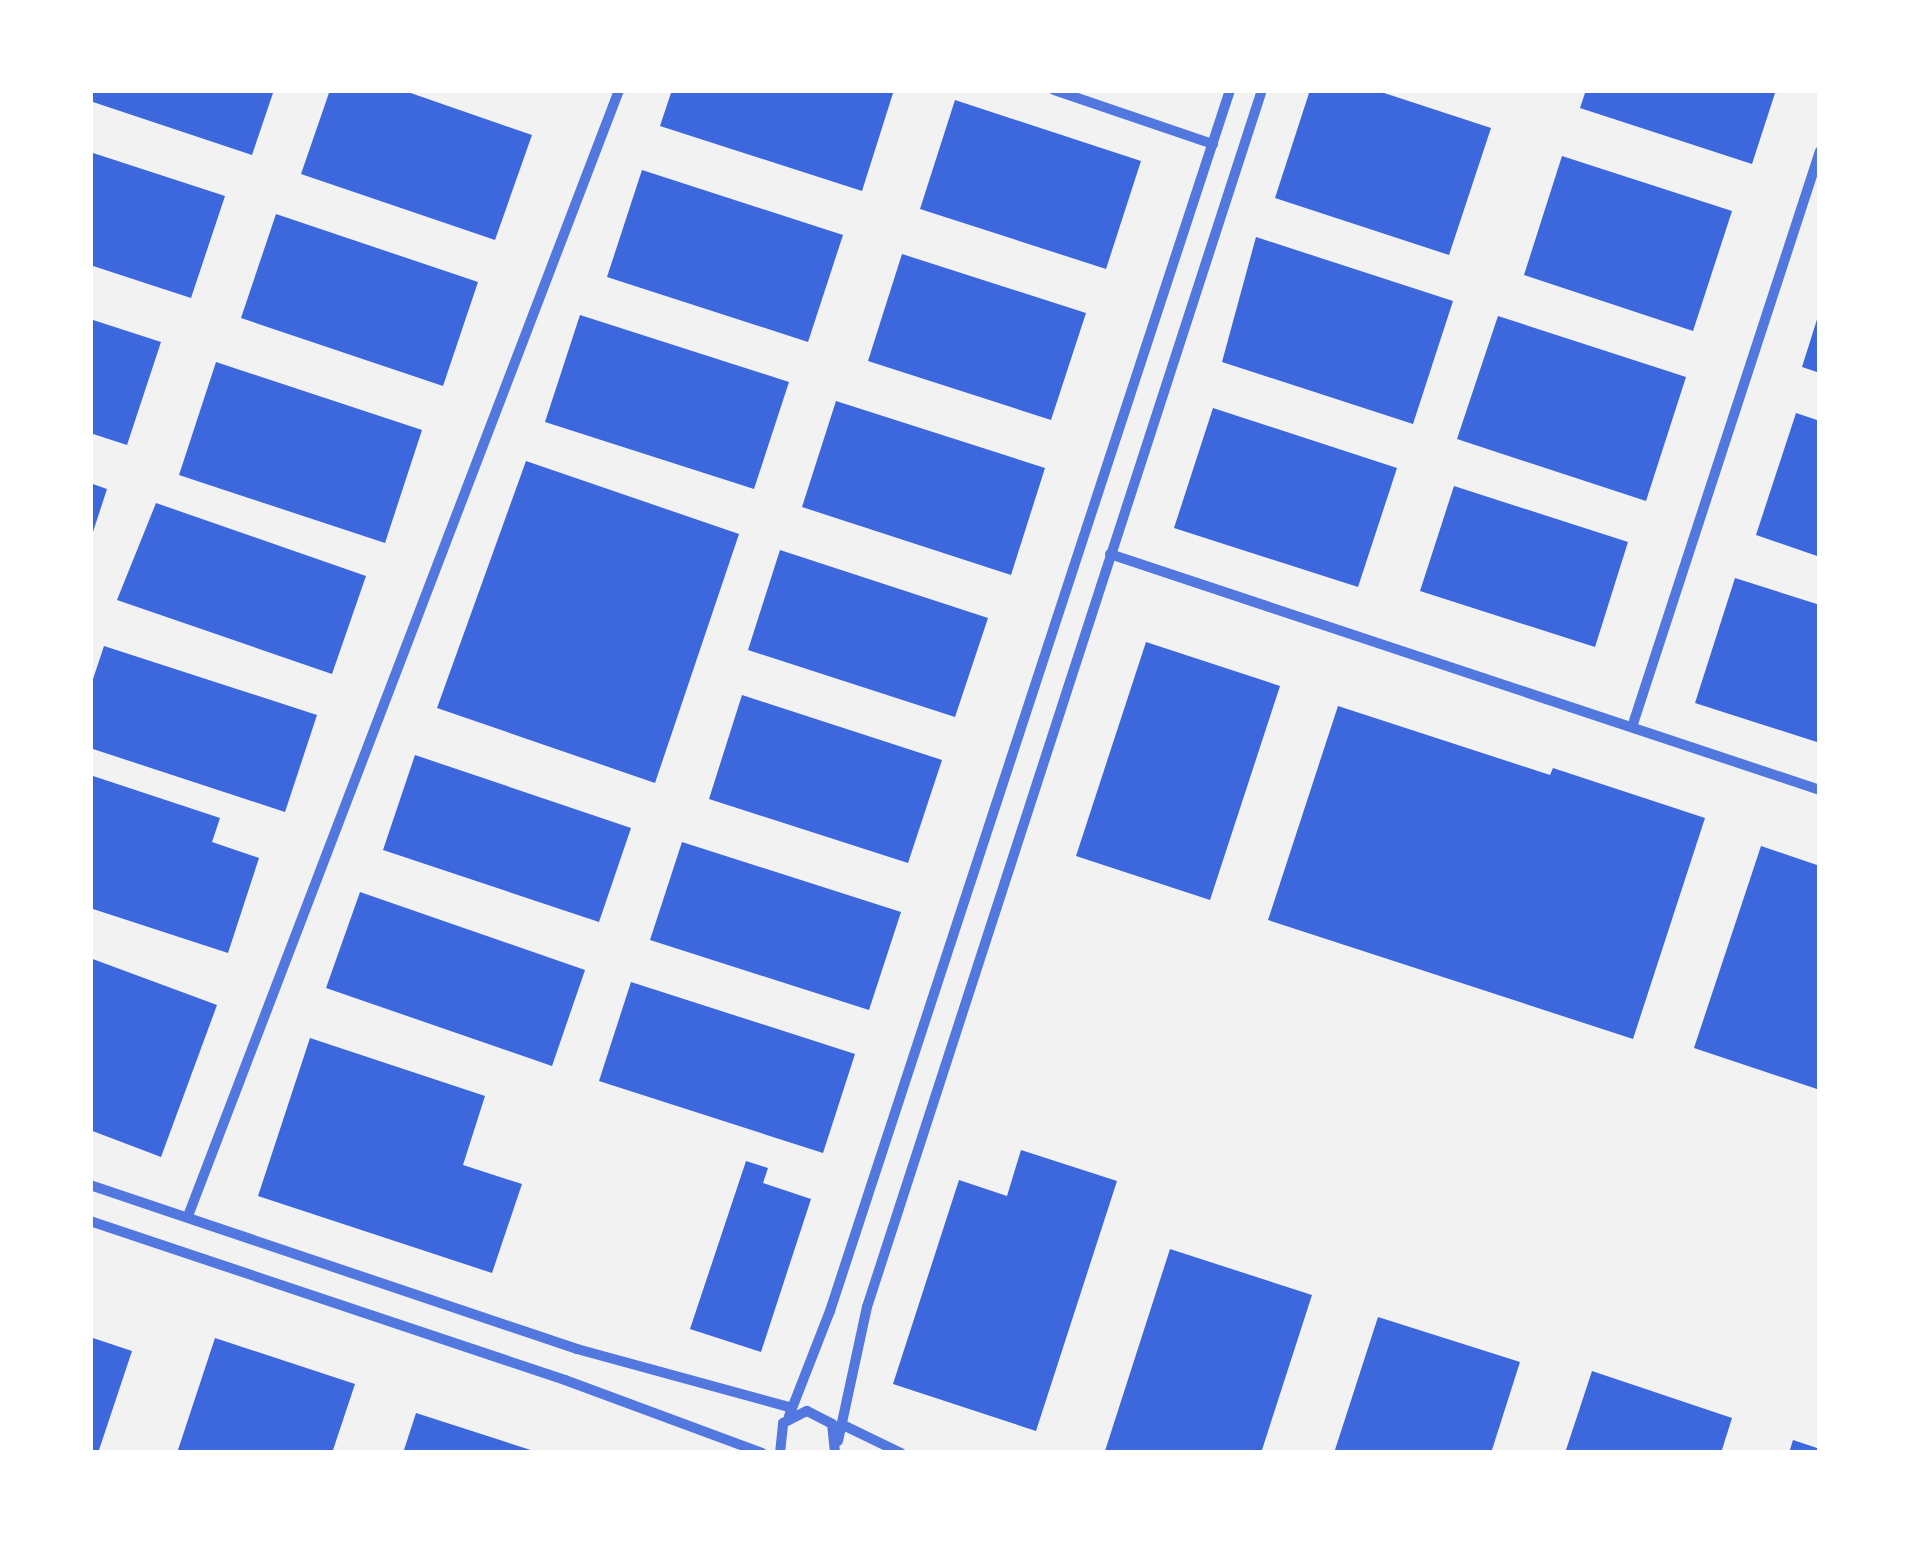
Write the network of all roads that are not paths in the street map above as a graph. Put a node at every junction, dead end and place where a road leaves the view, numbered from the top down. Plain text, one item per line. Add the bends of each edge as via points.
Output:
1 (619, 90) edge
2 (1054, 90) edge
3 (1230, 90) edge
4 (1262, 90) edge
5 (1213, 144) junction
6 (1820, 151) edge
7 (1111, 554) junction
8 (1632, 727) junction
9 (1820, 790) edge
10 (90, 1185) edge
11 (188, 1216) junction
12 (90, 1221) edge
13 (791, 1412) junction
14 (842, 1424) junction
15 (837, 1447) edge
16 (776, 1449) edge
17 (762, 1453) edge
18 (901, 1453) edge

1 - 11 street
2 - 5 street
3 - 5 street
4 - 7 street
5 - 13 street
6 - 8 street
7 - 8 street
7 - 14 street via 867,1307
8 - 9 street
10 - 11 street
11 - 13 street via 577,1349
12 - 17 street
13 - 15 street via 817,1412 832,1424
13 - 16 street
14 - 15 street
14 - 18 street

